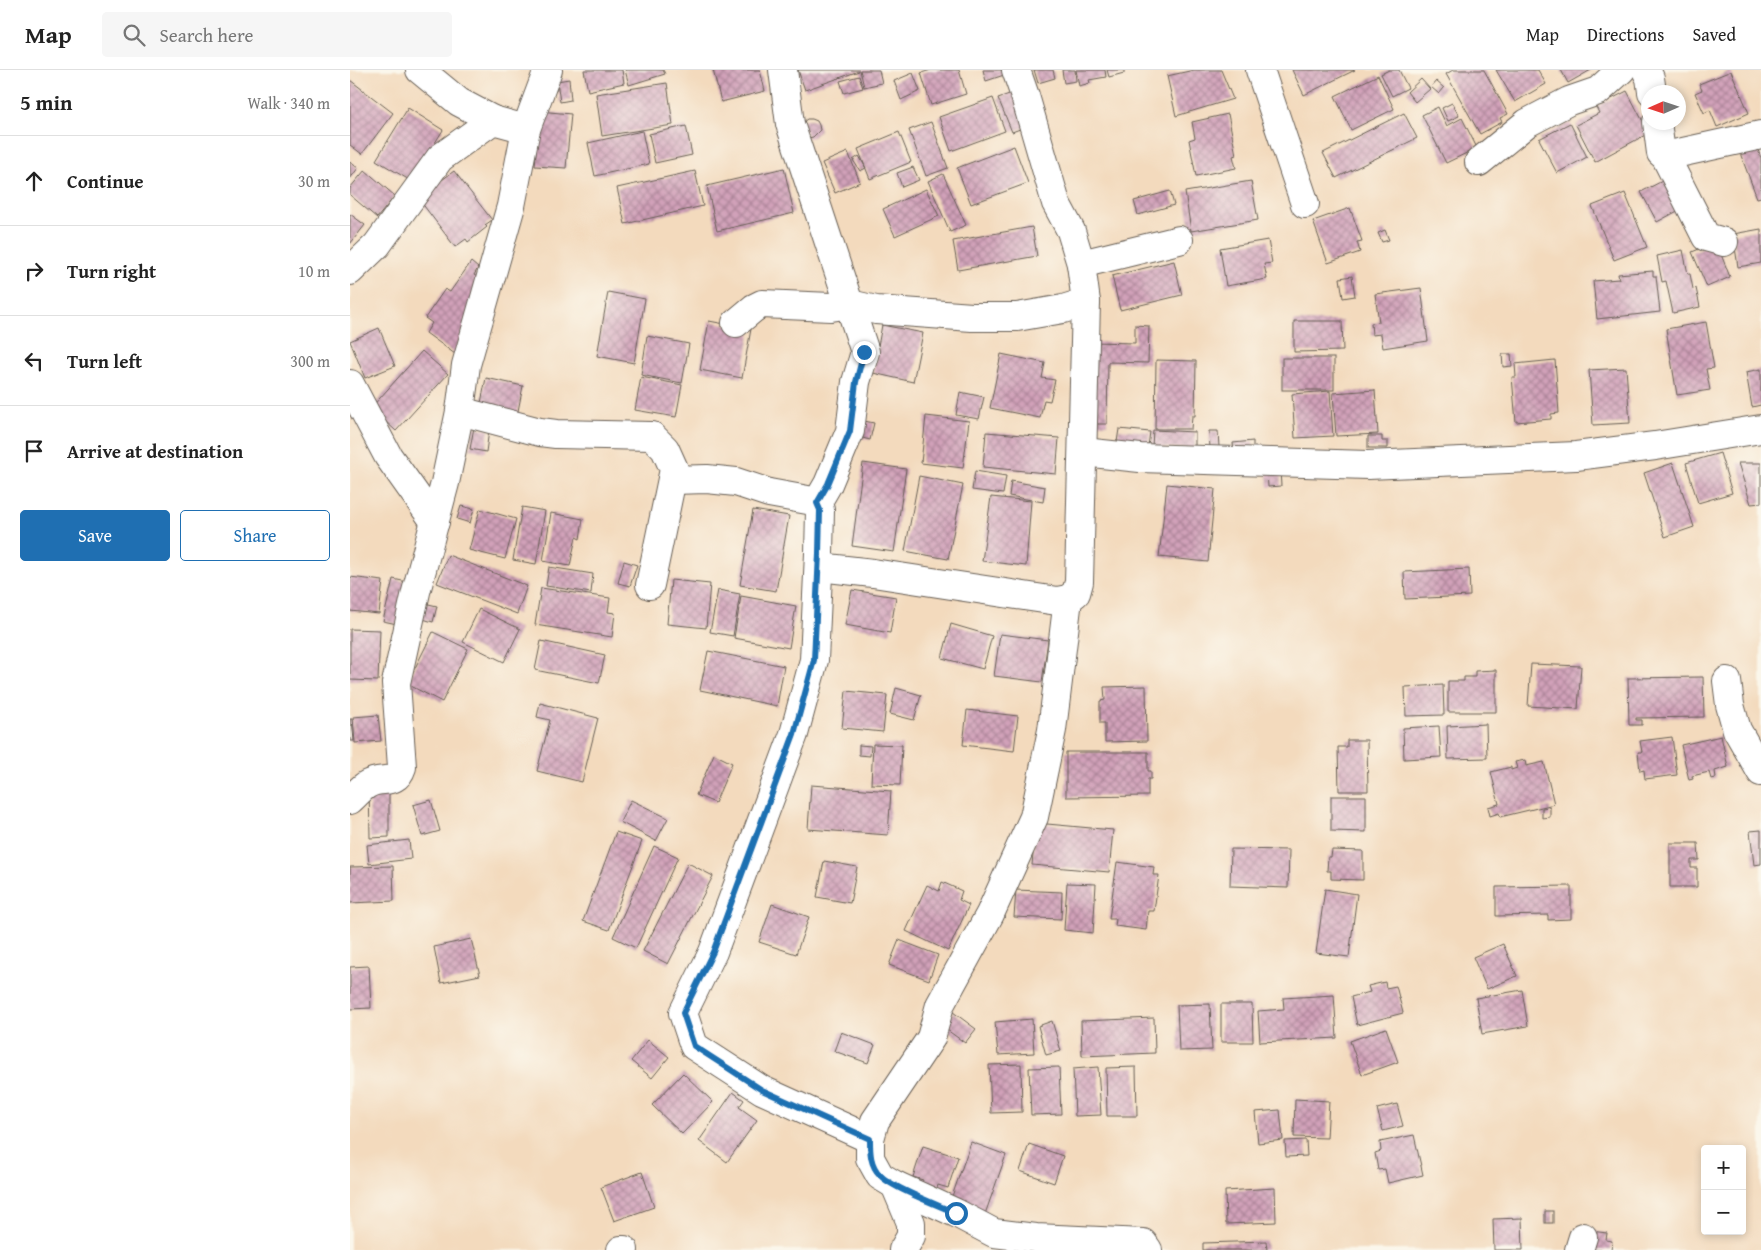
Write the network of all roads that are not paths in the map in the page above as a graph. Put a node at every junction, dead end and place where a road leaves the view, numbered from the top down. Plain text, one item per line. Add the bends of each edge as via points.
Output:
1 (420, 70) edge
2 (548, 70) edge
3 (783, 70) edge
4 (1016, 70) edge
5 (1260, 70) edge
6 (1621, 70) edge
7 (1646, 70) edge
8 (1651, 85) edge
9 (493, 120) junction
10 (526, 129) junction
11 (1658, 130) edge
12 (1761, 135) edge
13 (1665, 156) junction
14 (1479, 162) dead end
15 (1305, 204) dead end
16 (1179, 240) dead end
17 (1724, 242) dead end
18 (1081, 264) junction
19 (350, 271) edge
20 (1086, 302) junction
21 (850, 304) junction
22 (736, 324) dead end
23 (350, 384) edge
24 (460, 412) junction
25 (1761, 429) edge
26 (1083, 452) junction
27 (672, 480) junction
28 (817, 503) junction
29 (435, 522) junction
30 (819, 567) junction
31 (650, 585) dead end
32 (1068, 599) junction
33 (1727, 681) dead end
34 (1761, 772) edge
35 (350, 800) edge
36 (870, 1139) junction
37 (895, 1185) junction
38 (903, 1250) edge
39 (1148, 1250) edge

1 - 9 street via 459,102
2 - 10 street
3 - 21 street via 790,124
4 - 18 street via 1056,204 1071,231
5 - 15 street
6 - 14 street via 1598,92 1569,101 1527,123
7 - 8 street
9 - 10 street
9 - 19 street via 440,158 377,245
10 - 24 street via 511,206 466,365
11 - 13 street via 1661,154
12 - 13 street
13 - 17 street via 1706,237
16 - 18 street
18 - 20 street
20 - 21 street via 1017,317 876,310
20 - 26 street
21 - 22 street via 831,307 762,304
21 - 28 street via 864,352 856,382 850,431
23 - 29 street via 388,456
24 - 27 street via 540,432 652,436 665,449 674,469
24 - 29 street
25 - 26 street via 1576,456 1368,466 1140,458
26 - 32 street via 1079,582 1076,593
27 - 28 street via 736,482
27 - 31 street
28 - 30 street via 820,510
29 - 35 street via 396,683 400,774 396,778 366,785
30 - 32 street via 1057,601
30 - 36 street via 814,660 794,734 713,952 683,1013 694,1046 762,1090
32 - 36 street via 1052,730 1034,817 990,914 940,1004 931,1038 875,1121
33 - 34 street via 1730,706 1738,730
36 - 37 street via 870,1158 880,1176
37 - 38 street via 911,1223 911,1236
37 - 39 street via 994,1233 1143,1243

